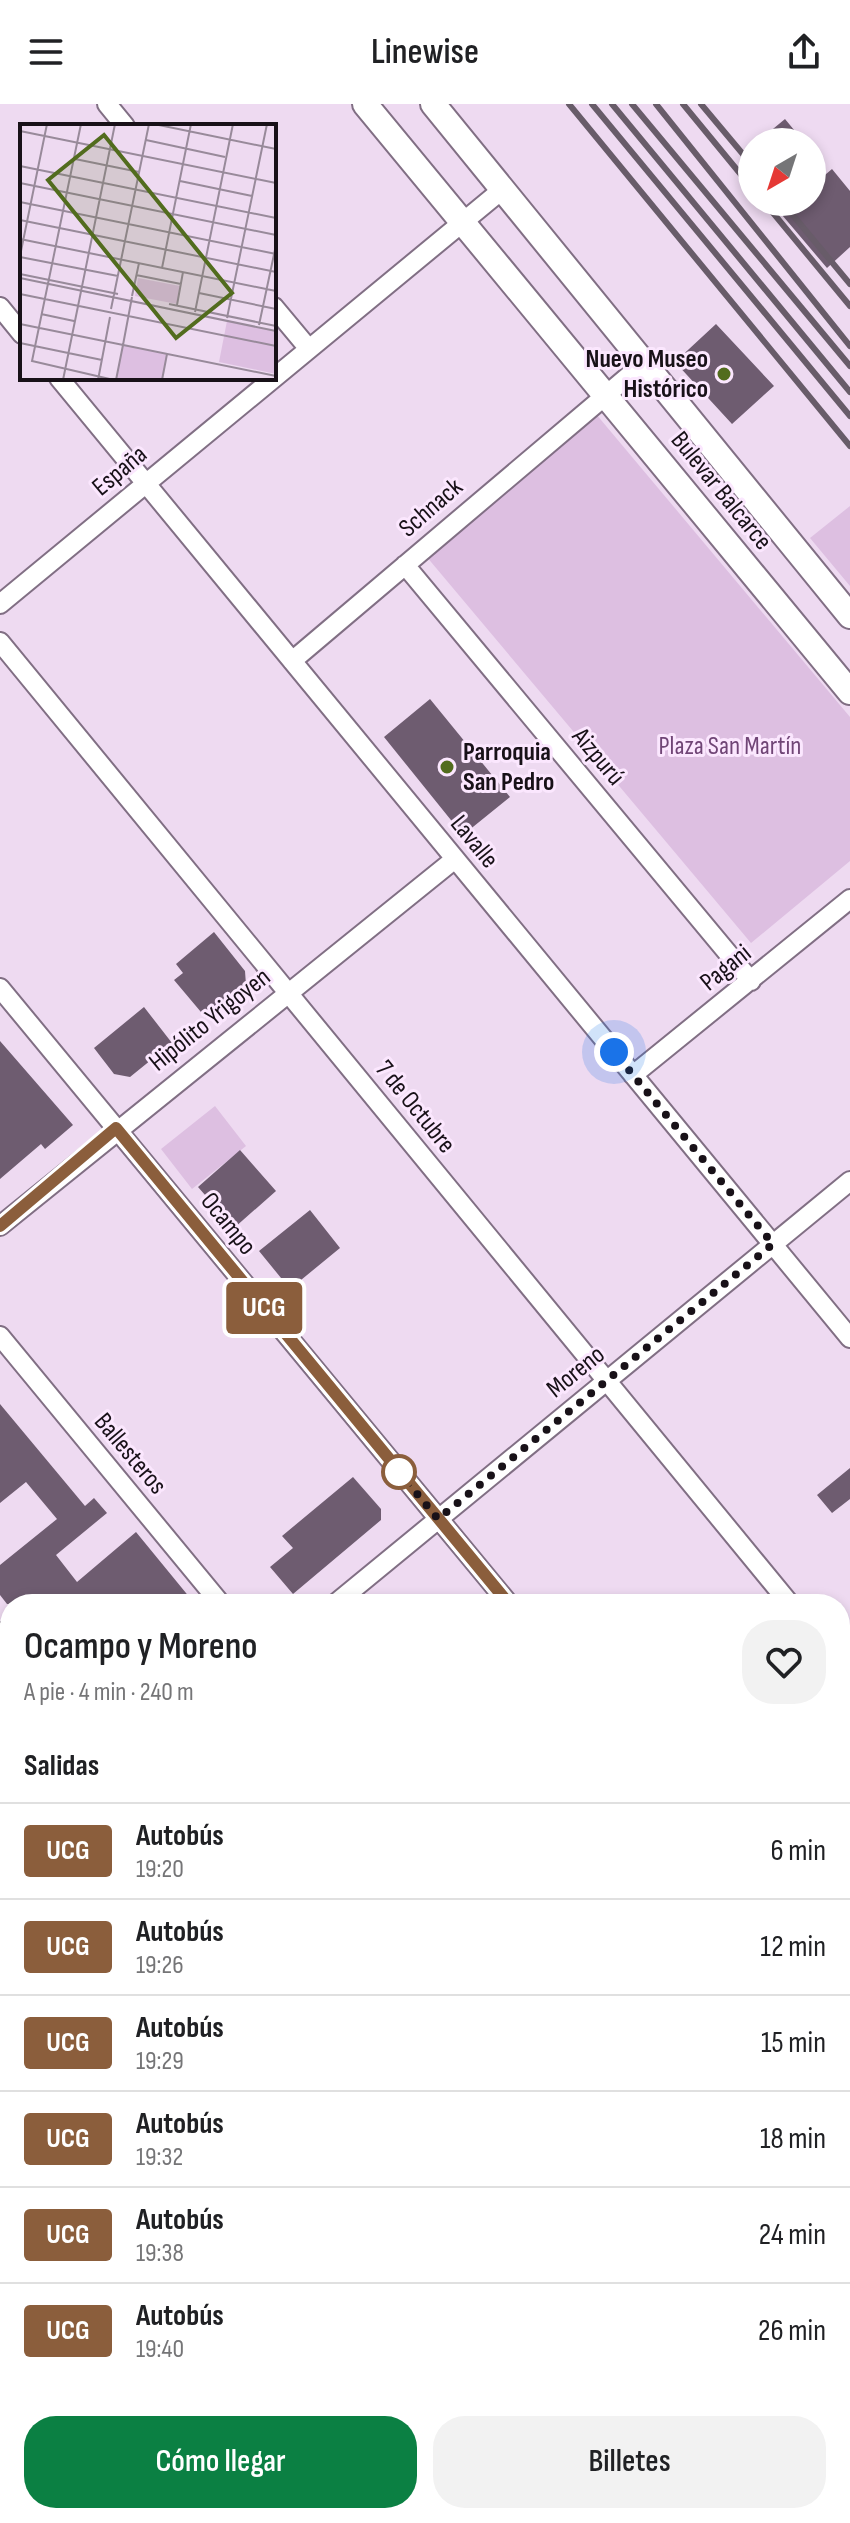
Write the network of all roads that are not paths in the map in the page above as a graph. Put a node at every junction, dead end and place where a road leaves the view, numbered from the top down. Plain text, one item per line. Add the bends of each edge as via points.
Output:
1 (107, 104) edge
2 (365, 104) edge
3 (433, 104) edge
4 (123, 124) edge
5 (503, 189) junction
6 (463, 222) junction
7 (0, 307) edge
8 (276, 309) edge
9 (20, 332) edge
10 (309, 349) junction
11 (644, 363) junction
12 (276, 376) edge
13 (61, 380) edge
14 (272, 380) edge
15 (604, 394) junction
16 (145, 484) junction
17 (405, 565) junction
18 (0, 604) edge
19 (850, 616) edge
20 (0, 642) edge
21 (292, 661) junction
22 (850, 692) edge
23 (455, 859) junction
24 (850, 899) edge
25 (751, 981) junction
26 (0, 988) edge
27 (287, 992) junction
28 (633, 1075) junction
29 (116, 1128) junction
30 (850, 1181) edge
31 (0, 1226) edge
32 (773, 1244) junction
33 (0, 1336) edge
34 (850, 1338) edge
35 (606, 1381) junction
36 (438, 1519) junction
37 (213, 1594) edge
38 (347, 1594) edge
39 (501, 1594) edge
40 (782, 1594) edge

1 - 4 street
2 - 6 main road, Bulevar Balcarce
3 - 5 main road, Bulevar Balcarce
5 - 6 street, España
5 - 11 main road, Bulevar Balcarce
6 - 10 street, España
6 - 15 main road, Bulevar Balcarce
7 - 9 street
8 - 10 street
10 - 12 street, España
11 - 15 street, Schnack
11 - 19 main road, Bulevar Balcarce
13 - 16 street, Lavalle
14 - 16 street, España
15 - 17 street, Schnack
15 - 22 main road, Bulevar Balcarce
16 - 18 street, España
16 - 21 street, Lavalle
17 - 21 street, Schnack
17 - 25 street, Aizpurú
20 - 27 street, 7 de Octubre
21 - 23 street, Lavalle
23 - 27 street, Hipólito Yrigoyen
23 - 28 street, Lavalle
24 - 25 street, Pagani
25 - 28 street, Pagani
26 - 29 street, Ocampo
27 - 29 street, Hipólito Yrigoyen
27 - 35 street, 7 de Octubre
28 - 32 street, Lavalle
29 - 31 street, Hipólito Yrigoyen
29 - 36 street, Ocampo
30 - 32 street, Moreno
32 - 34 street, Lavalle
32 - 35 street, Moreno
33 - 37 street, Ballesteros
35 - 36 street, Moreno
35 - 40 street, 7 de Octubre
36 - 38 street, Moreno
36 - 39 street, Ocampo

